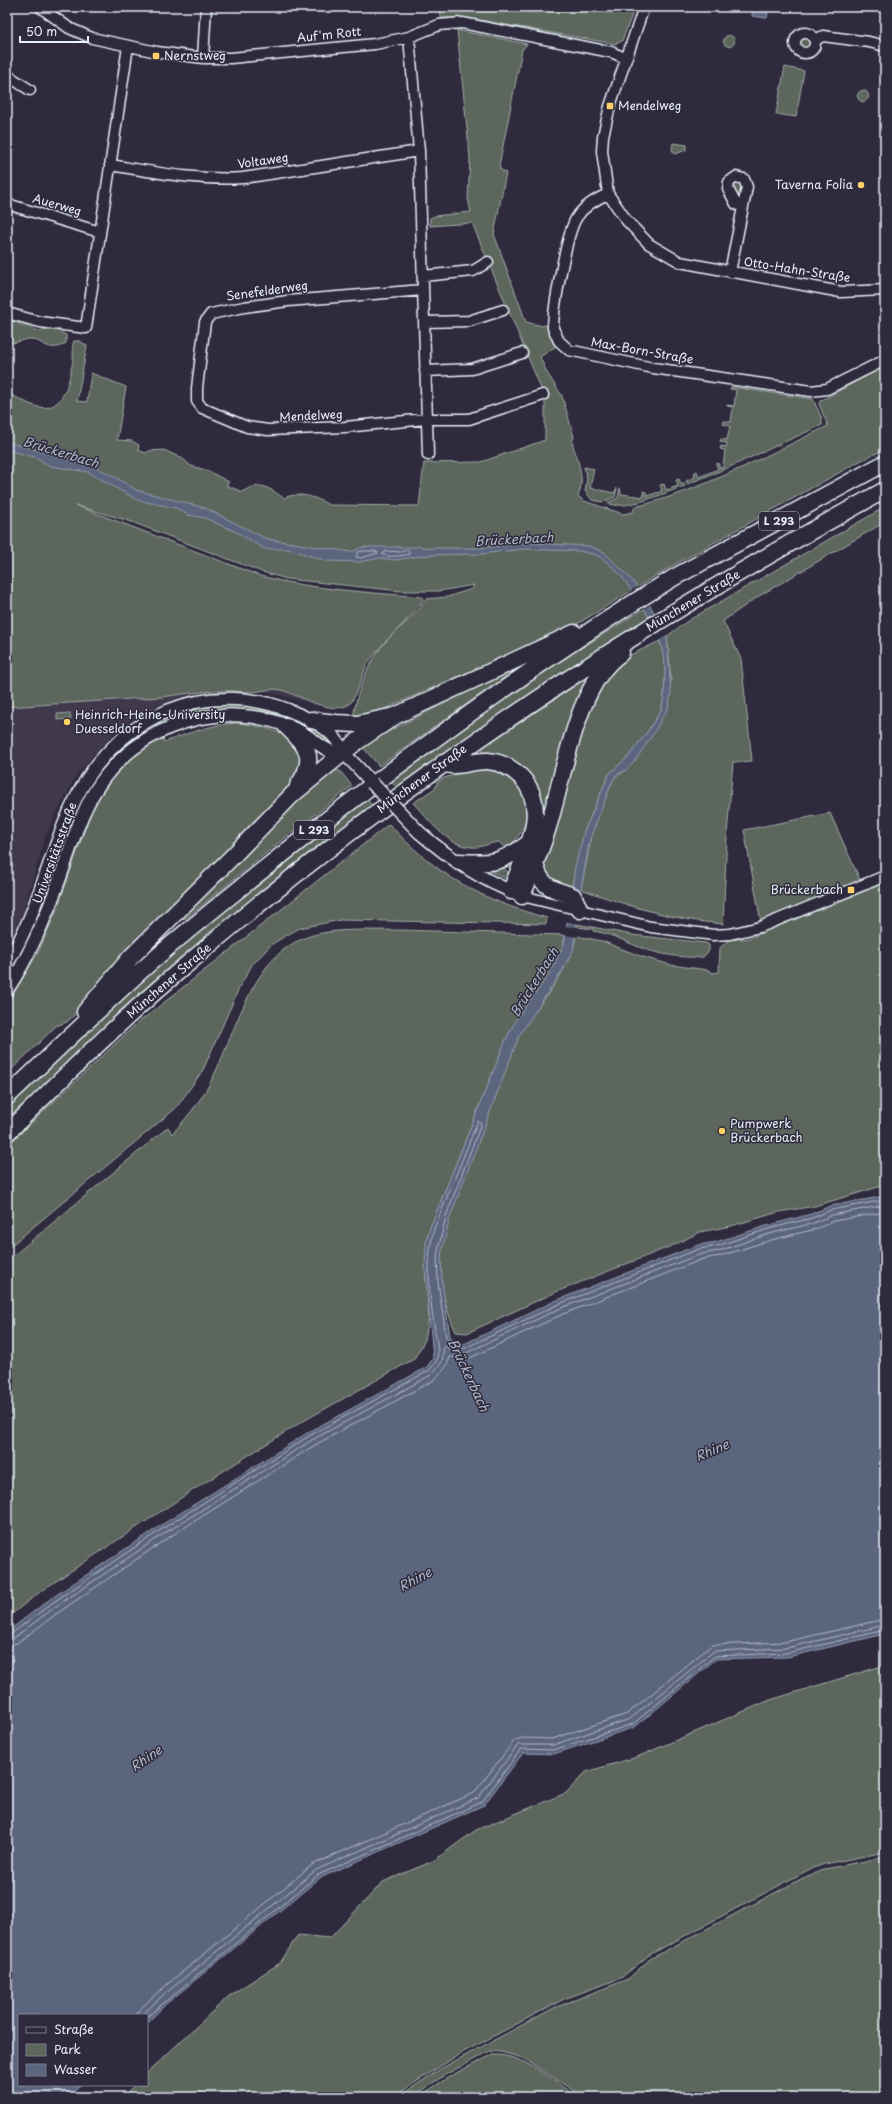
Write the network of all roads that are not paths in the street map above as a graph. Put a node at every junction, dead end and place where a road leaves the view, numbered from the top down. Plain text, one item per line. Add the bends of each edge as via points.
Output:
1 (40, 7) edge
2 (206, 7) edge
3 (644, 7) edge
4 (409, 37) junction
5 (815, 40) dead end
6 (128, 46) junction
7 (885, 46) edge
8 (203, 58) junction
9 (625, 58) junction
10 (7, 75) edge
11 (30, 90) dead end
12 (419, 151) junction
13 (110, 165) junction
14 (608, 194) junction
15 (7, 204) edge
16 (743, 207) dead end
17 (100, 232) junction
18 (488, 262) dead end
19 (730, 272) junction
20 (423, 276) junction
21 (423, 290) junction
22 (885, 290) edge
23 (503, 310) dead end
24 (7, 314) edge
25 (424, 322) junction
26 (522, 353) dead end
27 (885, 360) edge
28 (426, 371) junction
29 (543, 395) dead end
30 (201, 406) joint
31 (426, 419) junction
32 (428, 455) dead end
33 (885, 463) edge
34 (885, 490) edge
35 (605, 620) junction
36 (636, 639) junction
37 (395, 716) junction
38 (310, 720) junction
39 (286, 726) junction
40 (341, 753) junction
41 (443, 763) junction
42 (293, 794) junction
43 (529, 843) junction
44 (459, 862) junction
45 (535, 864) junction
46 (885, 876) edge
47 (516, 894) junction
48 (550, 896) junction
49 (580, 910) joint
50 (7, 964) edge
51 (7, 990) edge
52 (42, 1063) junction
53 (7, 1097) edge
54 (7, 1133) edge

1 - 6 street, Auf'm Rott via 79,33
2 - 8 street
3 - 9 street, Otto-Hahn-Straße
4 - 8 street, Auf'm Rott via 375,44
4 - 9 street, Auf'm Rott via 439,25 468,23 611,52
4 - 12 street
5 - 7 street via 823,36
6 - 8 street, Auf'm Rott
6 - 13 street
9 - 14 street, Otto-Hahn-Straße via 603,136 602,151
10 - 11 street
12 - 13 street, Voltaweg via 243,178 221,179 156,173
12 - 20 street
13 - 17 street
14 - 19 street, Otto-Hahn-Straße via 627,221 657,250 680,262
14 - 27 street, Max-Born-Straße via 591,202 578,215 570,231 553,328 558,341 569,350 653,368 811,391 836,385
15 - 17 street, Auerweg
16 - 19 street, Otto-Hahn-Straße
17 - 24 street via 86,328 40,322
18 - 20 street via 473,271
19 - 22 street, Otto-Hahn-Straße via 842,292
20 - 21 street
21 - 25 street
21 - 30 street, Senefelderweg via 295,300 244,306 211,314 205,322 201,353 197,395
23 - 25 street via 469,321
25 - 28 street
26 - 28 street via 472,369
28 - 31 street
29 - 31 street, Mendelweg via 478,417
30 - 31 street, Mendelweg via 207,411 261,430 301,430
31 - 32 street
33 - 35 highway, Münchener Straße / L 293 via 673,578
34 - 36 highway, Münchener Straße / L 293 via 670,614
35 - 37 highway
35 - 52 highway, Münchener Straße / L 293 via 389,771 225,900 144,968
36 - 41 highway, Münchener Straße / L 293 via 570,677
36 - 45 highway via 602,672 585,700 548,829
37 - 38 highway via 357,724
37 - 40 highway
38 - 40 street, Universitätsstraße via 336,739 341,745
38 - 50 street, Universitätsstraße via 287,709 225,698 178,706 127,734 94,767 74,801 35,907
39 - 40 street, Universitätsstraße via 307,735 331,751
39 - 42 highway via 303,743 308,759 305,775
39 - 51 street, Universitätsstraße via 259,718 232,715 195,719 165,729 125,755 104,778 87,807 44,920 30,951
40 - 42 highway
40 - 44 street, Universitätsstraße, bridge via 419,832
41 - 43 highway via 455,766 487,761 502,765 518,774 530,792 535,813
41 - 54 highway, Münchener Straße / L 293 via 236,922 118,1026
42 - 52 highway via 131,957 89,1008 52,1043
43 - 44 highway via 510,856 494,862
43 - 47 highway
44 - 47 street, Universitätsstraße via 485,879
45 - 47 highway
45 - 48 highway
46 - 49 street via 760,927 730,934 686,932
47 - 48 street
48 - 49 highway via 573,896
52 - 53 highway, Münchener Straße / L 293

